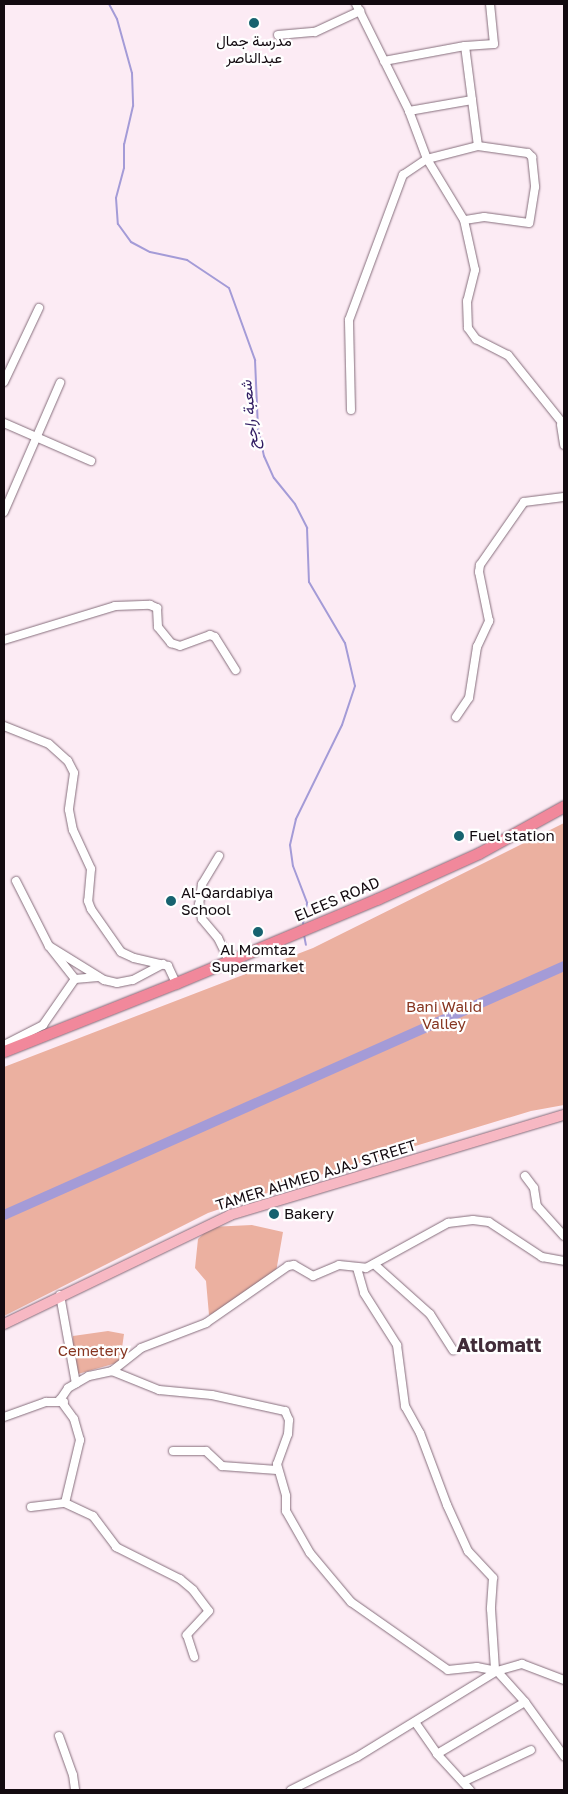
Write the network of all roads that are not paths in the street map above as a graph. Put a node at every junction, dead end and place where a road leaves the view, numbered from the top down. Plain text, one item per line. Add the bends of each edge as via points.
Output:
1 (490, 4) edge
2 (359, 6) edge
3 (278, 35) dead end
4 (465, 46) junction
5 (384, 61) junction
6 (472, 100) junction
7 (408, 111) junction
8 (478, 146) junction
9 (427, 159) junction
10 (464, 220) junction
11 (39, 308) dead end
12 (4, 382) edge
13 (60, 383) dead end
14 (351, 410) dead end
15 (4, 423) edge
16 (563, 425) edge
17 (35, 436) junction
18 (564, 446) edge
19 (91, 461) dead end
20 (564, 497) edge
21 (4, 512) edge
22 (4, 640) edge
23 (236, 670) dead end
24 (456, 717) dead end
25 (4, 726) edge
26 (564, 806) edge
27 (219, 856) dead end
28 (16, 881) dead end
29 (49, 946) junction
30 (228, 961) junction
31 (163, 964) junction
32 (98, 977) junction
33 (75, 980) junction
34 (176, 983) junction
35 (4, 1045) edge
36 (4, 1051) edge
37 (564, 1115) edge
38 (525, 1176) dead end
39 (564, 1236) edge
40 (564, 1261) edge
41 (374, 1264) junction
42 (357, 1268) junction
43 (60, 1295) junction
44 (4, 1324) edge
45 (453, 1350) dead end
46 (112, 1371) junction
47 (76, 1384) junction
48 (64, 1402) junction
49 (4, 1417) edge
50 (173, 1451) dead end
51 (277, 1470) junction
52 (65, 1503) junction
53 (31, 1507) dead end
54 (194, 1657) dead end
55 (496, 1670) junction
56 (564, 1680) edge
57 (525, 1702) junction
58 (415, 1722) junction
59 (60, 1736) dead end
60 (531, 1750) dead end
61 (438, 1754) junction
62 (564, 1756) edge
63 (463, 1782) junction
64 (75, 1790) edge
65 (291, 1790) edge
66 (470, 1790) edge

1 - 4 street via 494,44
2 - 3 street via 315,32
2 - 5 street
4 - 5 street
4 - 6 street
5 - 7 street
6 - 7 street
6 - 8 street
7 - 9 street
8 - 9 street
8 - 10 street via 532,157 535,187 530,218 524,224 484,217
9 - 10 street
9 - 14 street via 407,171 400,180 350,320
10 - 16 street via 475,270 467,301 468,328 476,339 508,355
11 - 12 street
13 - 17 street
15 - 17 street
16 - 18 street
17 - 19 street
17 - 21 street
20 - 24 street via 524,502 480,565 489,621 477,647 469,698
22 - 23 street via 115,606 150,604 157,608 158,627 171,643 180,646 212,636 220,642
25 - 31 street via 49,744 68,761 74,773 69,810 73,830 91,869 88,900 91,909 121,952
26 - 30 highway, ELEES ROAD via 479,853
27 - 30 street via 202,884 199,905 202,919 218,938
28 - 29 street
29 - 32 street
29 - 33 street
30 - 34 highway, ELEES ROAD
31 - 32 street via 128,981 117,983
31 - 34 street via 172,970
32 - 33 street
33 - 35 street via 47,1021
34 - 36 highway, ELEES ROAD
37 - 43 main road, TAMER AHMED AJAJ STREET via 230,1215
38 - 39 street via 534,1188 537,1206
40 - 41 street via 542,1257 489,1222 472,1220 448,1223
41 - 42 street
41 - 45 street via 424,1307
42 - 46 street via 339,1266 313,1276 288,1266 233,1307 203,1324 141,1348
42 - 55 street via 364,1293 394,1338 406,1406 420,1433 447,1506 468,1551 493,1578 490,1610
43 - 44 main road, TAMER AHMED AJAJ STREET
43 - 47 street
46 - 47 street via 89,1376
46 - 51 street via 159,1390 212,1395 285,1410 289,1420 288,1434
47 - 48 street via 63,1393 60,1400
48 - 49 street via 46,1402
48 - 52 street via 74,1419 80,1440
50 - 51 street via 206,1451 222,1466
51 - 55 street via 290,1524 351,1602 448,1670
52 - 53 street
52 - 54 street via 93,1516 116,1547 193,1590 209,1611 187,1635
55 - 56 street via 522,1664
55 - 57 street
55 - 58 street
57 - 61 street
57 - 62 street
58 - 61 street
58 - 65 street via 357,1757
59 - 64 street
60 - 63 street
61 - 63 street
63 - 66 street

